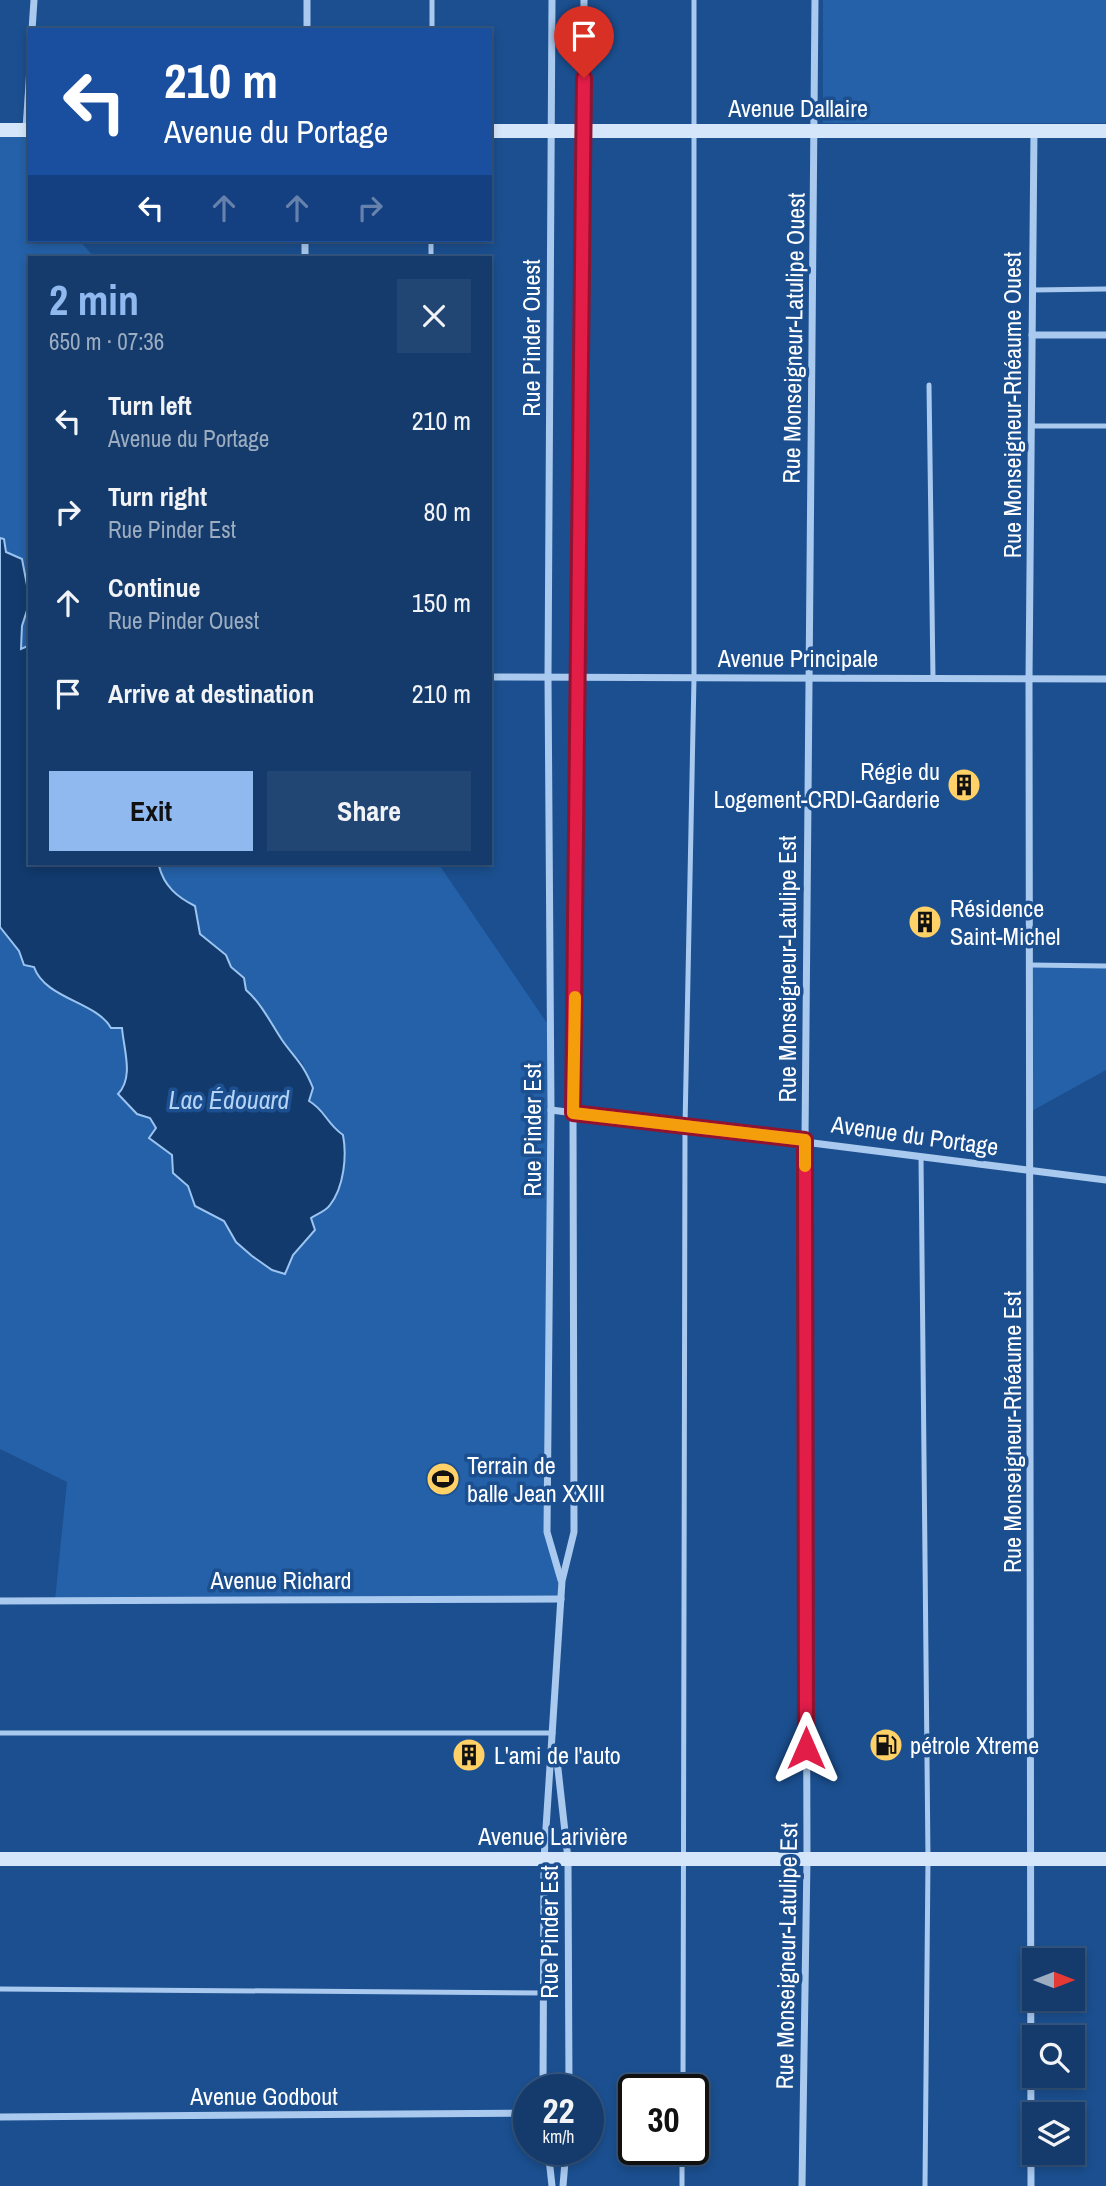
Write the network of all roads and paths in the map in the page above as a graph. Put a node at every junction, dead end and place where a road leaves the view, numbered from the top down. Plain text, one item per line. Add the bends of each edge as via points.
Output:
1 (34, 0) edge
2 (307, 0) edge
3 (432, 0) edge
4 (552, 0) edge
5 (584, 0) edge
6 (694, 0) edge
7 (814, 0) edge
8 (32, 28) edge
9 (307, 28) edge
10 (432, 28) edge
11 (0, 130) edge
12 (28, 130) edge
13 (492, 131) edge
14 (551, 131) junction
15 (584, 131) junction
16 (695, 131) junction
17 (815, 131) junction
18 (1034, 131) junction
19 (1106, 131) edge
20 (1032, 289) junction
21 (1106, 289) edge
22 (1032, 335) junction
23 (1106, 335) edge
24 (929, 385) dead end
25 (1032, 426) junction
26 (1106, 426) edge
27 (492, 677) edge
28 (548, 677) junction
29 (578, 677) junction
30 (808, 677) junction
31 (694, 678) junction
32 (933, 678) junction
33 (1029, 679) junction
34 (1106, 679) edge
35 (1030, 965) junction
36 (1106, 966) edge
37 (551, 1110) junction
38 (573, 1113) junction
39 (685, 1126) junction
40 (805, 1140) junction
41 (921, 1156) junction
42 (1031, 1170) junction
43 (1106, 1180) edge
44 (562, 1581) junction
45 (561, 1599) junction
46 (0, 1601) edge
47 (0, 1733) edge
48 (554, 1733) junction
49 (0, 1859) edge
50 (544, 1859) junction
51 (568, 1859) junction
52 (685, 1859) junction
53 (807, 1859) junction
54 (928, 1859) junction
55 (1032, 1859) junction
56 (1106, 1859) edge
57 (0, 1989) edge
58 (544, 1993) junction
59 (543, 2074) edge
60 (569, 2074) edge
61 (683, 2074) edge
62 (513, 2113) edge
63 (0, 2117) edge
64 (550, 2165) edge
65 (565, 2165) edge
66 (682, 2165) edge
67 (552, 2186) edge
68 (563, 2186) edge
69 (682, 2186) edge
70 (802, 2186) edge
71 (925, 2186) edge
72 (1031, 2186) edge

1 - 8 street
2 - 9 street
3 - 10 lane
4 - 14 street, Rue Pinder Ouest
5 - 15 street, Rue Pinder Ouest
6 - 16 lane
7 - 17 street, Rue Monseigneur-Latulipe Ouest
11 - 12 main road
13 - 14 main road, Avenue Dallaire
14 - 15 main road, Avenue Dallaire
14 - 28 street, Rue Pinder Ouest
15 - 16 main road, Avenue Dallaire
15 - 29 street, Rue Pinder Ouest
16 - 17 main road, Avenue Dallaire
16 - 31 lane
17 - 18 main road, Avenue Dallaire
17 - 30 street, Rue Monseigneur-Latulipe Ouest
18 - 19 main road, Avenue Dallaire
18 - 20 street, Rue Monseigneur-Rhéaume Ouest
20 - 21 lane
20 - 22 street, Rue Monseigneur-Rhéaume Ouest
22 - 23 street
22 - 25 street, Rue Monseigneur-Rhéaume Ouest
24 - 32 lane
25 - 26 lane
25 - 33 street, Rue Monseigneur-Rhéaume Ouest
27 - 28 street, Avenue Principale
28 - 29 street, Avenue Principale
28 - 37 street, Rue Pinder Est
29 - 31 street, Avenue Principale
29 - 38 street, Rue Pinder Est
30 - 31 street, Avenue Principale
30 - 32 street, Avenue Principale
30 - 40 street, Rue Monseigneur-Latulipe Est
31 - 39 lane
32 - 33 street, Avenue Principale
33 - 34 street, Avenue Principale
33 - 35 street, Rue Monseigneur-Rhéaume Est
35 - 36 lane
35 - 42 street, Rue Monseigneur-Rhéaume Est
37 - 38 street, Avenue du Portage
37 - 44 street, Rue Pinder Est via 547,1532
38 - 39 street, Avenue du Portage
38 - 44 street, Rue Pinder Est via 574,1532
39 - 40 street, Avenue du Portage
39 - 52 lane
40 - 41 street, Avenue du Portage
40 - 53 street, Rue Monseigneur-Latulipe Est
41 - 42 street, Avenue du Portage
41 - 54 lane
42 - 43 street, Avenue du Portage
42 - 55 street, Rue Monseigneur-Rhéaume Est
44 - 45 street, Rue Pinder Est
45 - 46 street, Avenue Richard
45 - 48 street, Rue Pinder Est
47 - 48 lane
48 - 50 street, Rue Pinder Est
48 - 51 street, Rue Pinder Est
49 - 50 main road, Avenue Larivière
50 - 51 main road, Avenue Larivière
50 - 58 street, Rue Pinder Est
51 - 52 main road, Avenue Larivière
51 - 60 street, Rue Pinder Est
52 - 53 main road, Avenue Larivière
52 - 61 lane
53 - 54 main road, Avenue Larivière
53 - 70 street, Rue Monseigneur-Latulipe Est
54 - 55 main road, Avenue Larivière
54 - 71 lane
55 - 56 main road, Avenue Larivière
55 - 72 street, Rue Monseigneur-Rhéaume Est
57 - 58 lane
58 - 59 street, Rue Pinder Est
62 - 63 street, Avenue Godbout
64 - 67 street
65 - 68 street
66 - 69 lane

